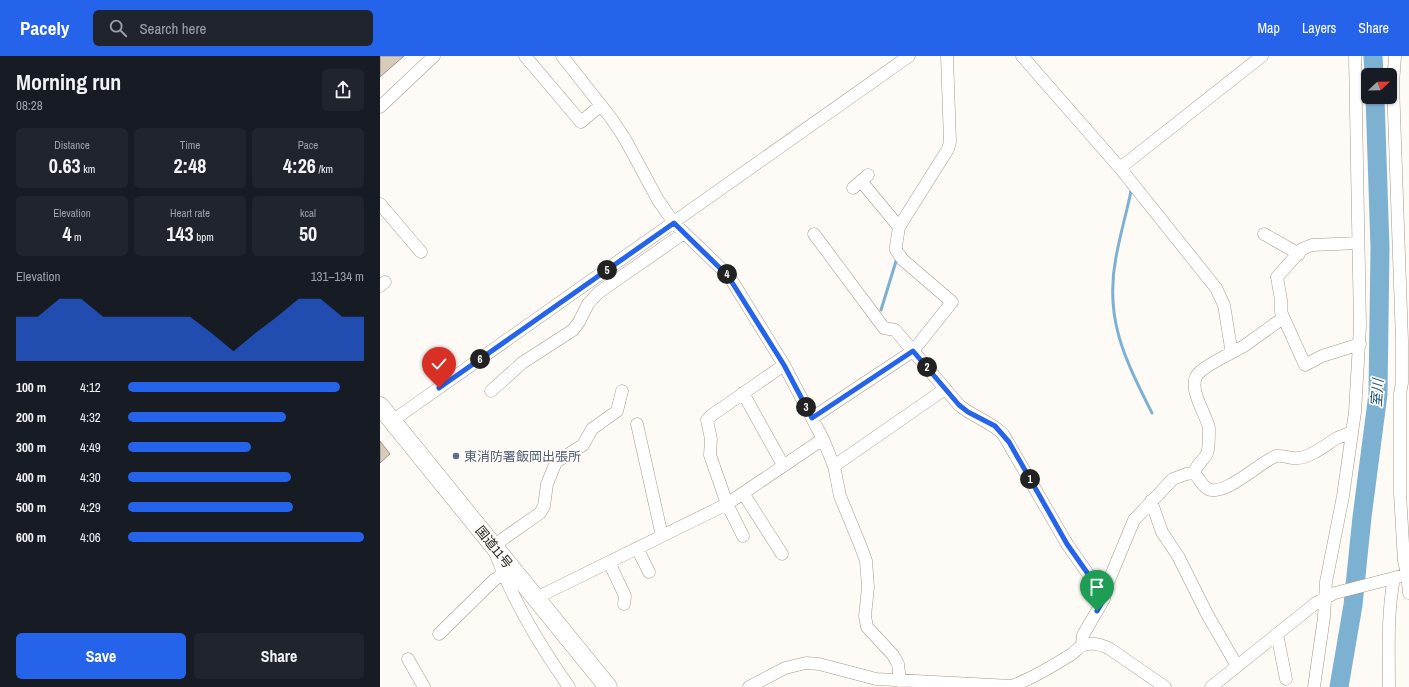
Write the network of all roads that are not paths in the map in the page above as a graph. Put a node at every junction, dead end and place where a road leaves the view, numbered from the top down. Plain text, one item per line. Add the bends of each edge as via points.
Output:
1 (434, 56) edge
2 (525, 56) edge
3 (562, 56) edge
4 (909, 56) edge
5 (947, 56) edge
6 (1022, 56) edge
7 (1262, 56) edge
8 (1355, 56) edge
9 (1395, 56) edge
10 (601, 105) junction
11 (380, 107) edge
12 (1120, 168) junction
13 (860, 181) dead end
14 (380, 204) edge
15 (674, 223) junction
16 (899, 227) junction
17 (684, 233) junction
18 (814, 234) dead end
19 (1264, 234) dead end
20 (1358, 243) junction
21 (421, 252) dead end
22 (1299, 254) junction
23 (1409, 254) edge
24 (1399, 270) junction
25 (1409, 300) edge
26 (1401, 310) junction
27 (1283, 318) junction
28 (1360, 344) junction
29 (913, 351) junction
30 (1231, 353) junction
31 (784, 365) junction
32 (945, 388) junction
33 (491, 391) dead end
34 (622, 391) dead end
35 (742, 393) junction
36 (1404, 398) edge
37 (380, 406) edge
38 (812, 418) junction
39 (392, 421) junction
40 (637, 424) dead end
41 (1352, 432) junction
42 (822, 439) junction
43 (783, 466) junction
44 (834, 466) junction
45 (1194, 473) junction
46 (1404, 490) edge
47 (743, 493) junction
48 (1151, 501) junction
49 (727, 504) junction
50 (1409, 518) edge
51 (662, 536) junction
52 (743, 536) dead end
53 (1403, 537) junction
54 (493, 546) junction
55 (638, 548) junction
56 (782, 554) dead end
57 (610, 562) junction
58 (649, 572) dead end
59 (503, 574) junction
60 (1408, 574) edge
61 (1392, 578) junction
62 (1409, 593) edge
63 (1330, 595) junction
64 (536, 598) junction
65 (1104, 599) junction
66 (624, 604) dead end
67 (439, 634) dead end
68 (1277, 634) junction
69 (1082, 645) junction
70 (408, 659) dead end
71 (1237, 666) junction
72 (1286, 679) dead end
73 (900, 681) junction
74 (424, 687) edge
75 (569, 687) edge
76 (608, 687) edge
77 (749, 687) edge
78 (1165, 687) edge
79 (1211, 687) edge
80 (1314, 687) edge
81 (1389, 687) edge

1 - 11 street
2 - 10 street via 581,122
3 - 10 street
4 - 15 street
5 - 16 street via 950,142
6 - 12 street
7 - 12 street
8 - 20 street
9 - 24 street via 1393,84
10 - 15 street via 625,139 658,200
12 - 30 street via 1216,288 1228,322
13 - 16 street
14 - 21 street
15 - 17 street
15 - 39 street
16 - 29 street via 896,250 903,260 952,302
17 - 31 street via 728,276
17 - 33 street via 598,293 588,304 573,330 522,363
18 - 29 street via 884,328 895,330
19 - 22 street
20 - 22 street via 1312,245 1302,249
20 - 28 street
22 - 27 street via 1277,277
23 - 24 street
24 - 26 street
25 - 26 street
26 - 36 street
27 - 28 street via 1305,365 1322,356
27 - 30 street
28 - 41 street
29 - 32 street
29 - 38 street
30 - 45 street via 1201,371 1195,380 1195,390 1209,435 1208,452 1196,466
31 - 35 street
31 - 38 street
32 - 44 street
32 - 65 street via 959,405 995,426 1009,442 1067,544
34 - 54 street via 617,411 592,428 583,445 556,462 540,512
35 - 43 street
35 - 49 street via 707,420 711,439 710,455
36 - 46 street
37 - 39 highway, 国道11号
38 - 42 street
39 - 54 highway, 国道11号
40 - 51 street
41 - 45 street via 1304,457 1276,456 1234,483 1216,490 1204,486
41 - 63 street via 1343,496 1326,582
42 - 43 street
42 - 44 street
43 - 47 street
44 - 73 street via 840,496 866,561 867,627 893,655 898,664
45 - 48 street via 1173,479
46 - 53 street
47 - 49 street
47 - 56 street
48 - 65 street via 1134,520 1114,565
48 - 71 street via 1162,532 1178,556 1206,614
49 - 51 street
49 - 52 street
50 - 53 street
51 - 55 street
53 - 60 street via 1404,561
54 - 59 street
54 - 64 highway, 国道11号
55 - 57 street
55 - 58 street
57 - 64 street
57 - 66 street via 625,596
59 - 67 street
59 - 75 street via 544,651
60 - 61 street
60 - 62 street
61 - 63 street
61 - 81 street via 1388,636
63 - 68 street
63 - 80 street
64 - 76 highway, 国道11号
65 - 69 street via 1083,635
68 - 71 street
68 - 72 street
69 - 73 street via 1027,680 1012,686
69 - 78 street via 1101,645 1110,649
70 - 74 street
71 - 79 street
73 - 77 street via 876,679 806,663 786,668

